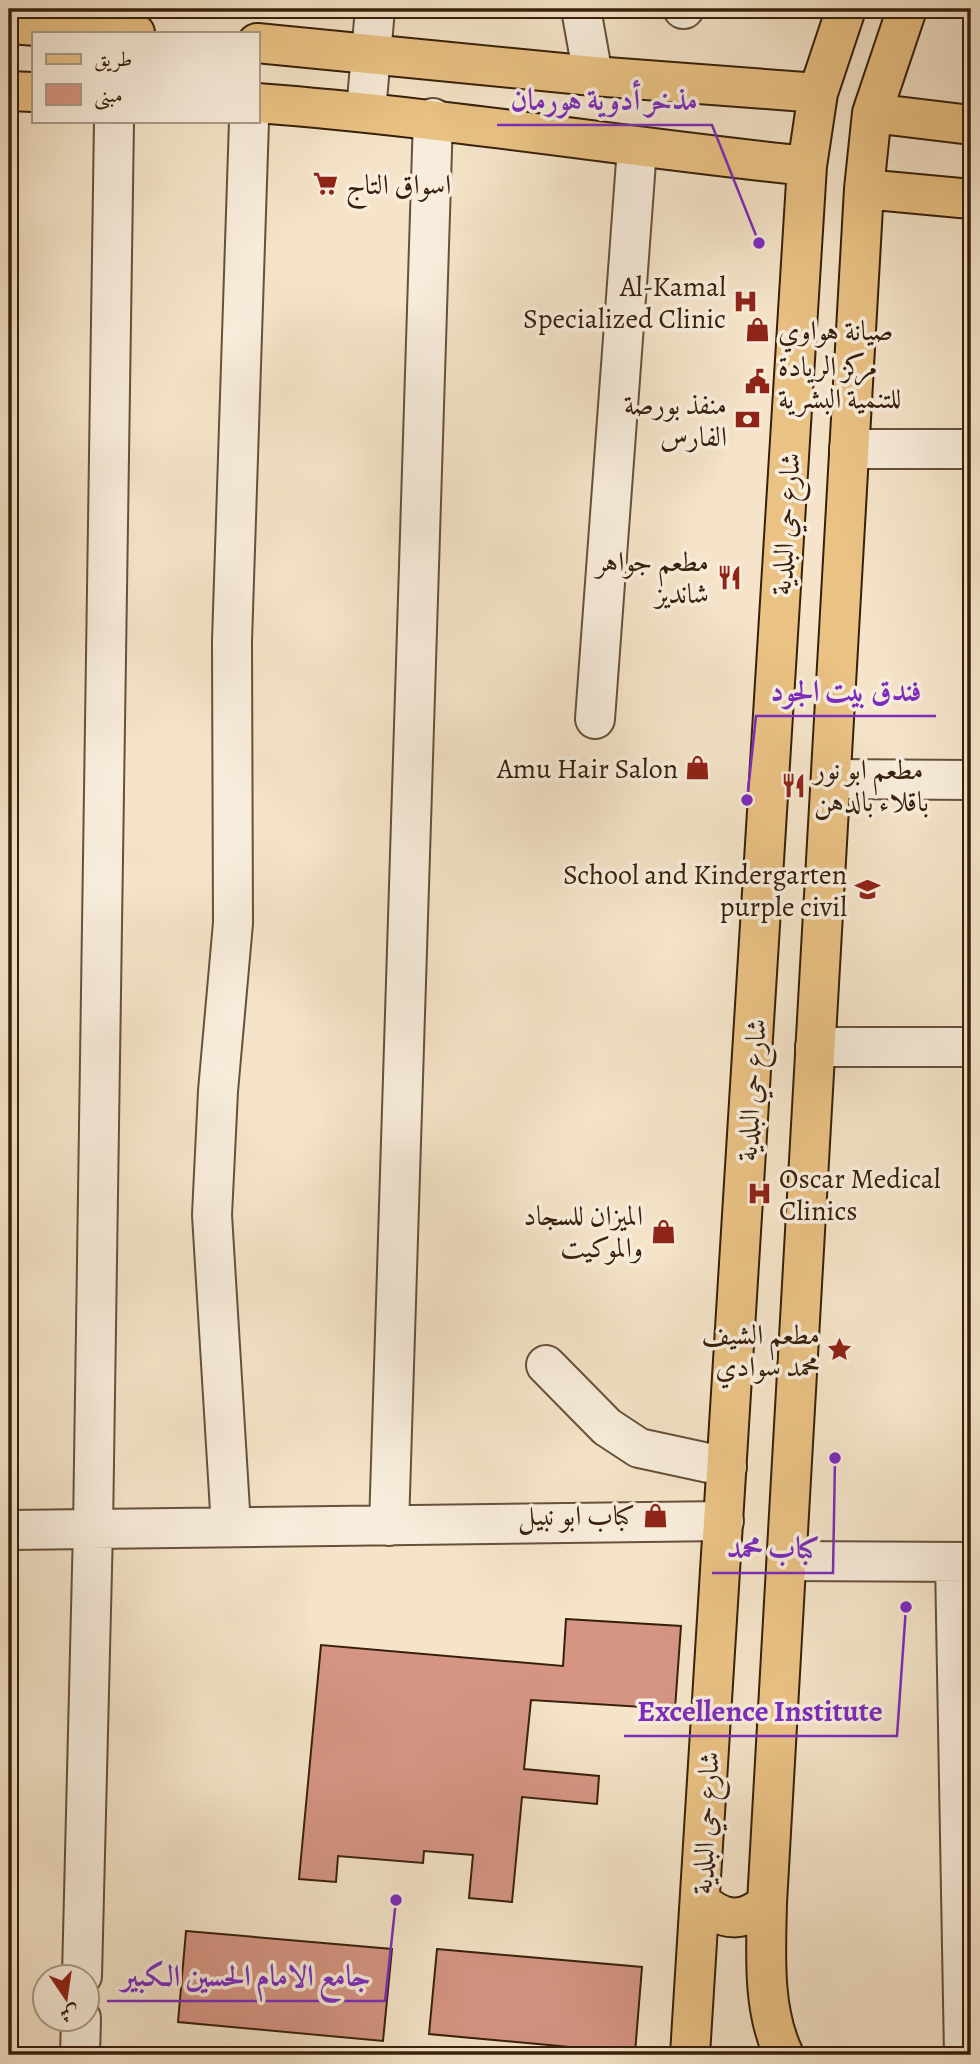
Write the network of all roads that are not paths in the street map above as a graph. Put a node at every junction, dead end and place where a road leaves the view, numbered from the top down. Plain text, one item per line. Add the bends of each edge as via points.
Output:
1 (375, 9) edge
2 (581, 9) edge
3 (846, 9) edge
4 (907, 9) edge
5 (9, 23) edge
6 (122, 32) edge
7 (259, 43) edge
8 (372, 51) junction
9 (593, 76) junction
10 (9, 91) edge
11 (32, 92) edge
12 (818, 93) junction
13 (259, 103) edge
14 (366, 111) junction
15 (872, 113) junction
16 (433, 118) junction
17 (114, 122) edge
18 (249, 122) edge
19 (971, 125) edge
20 (637, 148) junction
21 (807, 166) junction
22 (864, 189) junction
23 (971, 199) edge
24 (849, 449) junction
25 (971, 449) edge
26 (595, 719) dead end
27 (831, 779) junction
28 (971, 780) edge
29 (816, 1047) junction
30 (971, 1047) edge
31 (545, 1365) dead end
32 (727, 1467) junction
33 (724, 1521) junction
34 (388, 1526) junction
35 (231, 1528) junction
36 (93, 1529) junction
37 (9, 1530) edge
38 (786, 1561) junction
39 (963, 1562) edge
40 (701, 1900) junction
41 (767, 1903) junction
42 (82, 1962) edge
43 (81, 2032) edge
44 (80, 2055) edge
45 (690, 2055) edge
46 (784, 2055) edge
47 (964, 2055) edge

1 - 8 street
2 - 9 street
3 - 12 main road
4 - 15 main road
5 - 6 main road
7 - 8 main road
8 - 9 main road
8 - 14 street
9 - 12 main road
10 - 11 main road
12 - 21 main road, شارع حي البلدية
13 - 14 main road
14 - 16 main road
15 - 19 main road
15 - 22 main road
16 - 20 main road
16 - 34 street
17 - 36 street
18 - 35 street via 232,640 233,923 212,1215
20 - 21 main road
20 - 26 street
21 - 32 main road, شارع حي البلدية
22 - 23 main road
22 - 24 main road
24 - 25 street
24 - 27 main road
27 - 28 street
27 - 29 main road
29 - 30 street
29 - 38 main road
31 - 32 street via 607,1427 639,1448
32 - 33 main road, شارع حي البلدية
33 - 34 street
33 - 40 main road, شارع حي البلدية
34 - 35 street
35 - 36 street
36 - 37 street
36 - 42 street
38 - 39 street
38 - 41 main road
39 - 47 street
40 - 41 main road via 725,1918 741,1918
40 - 45 main road, شارع حي البلدية
41 - 46 main road via 765,1964
43 - 44 street

